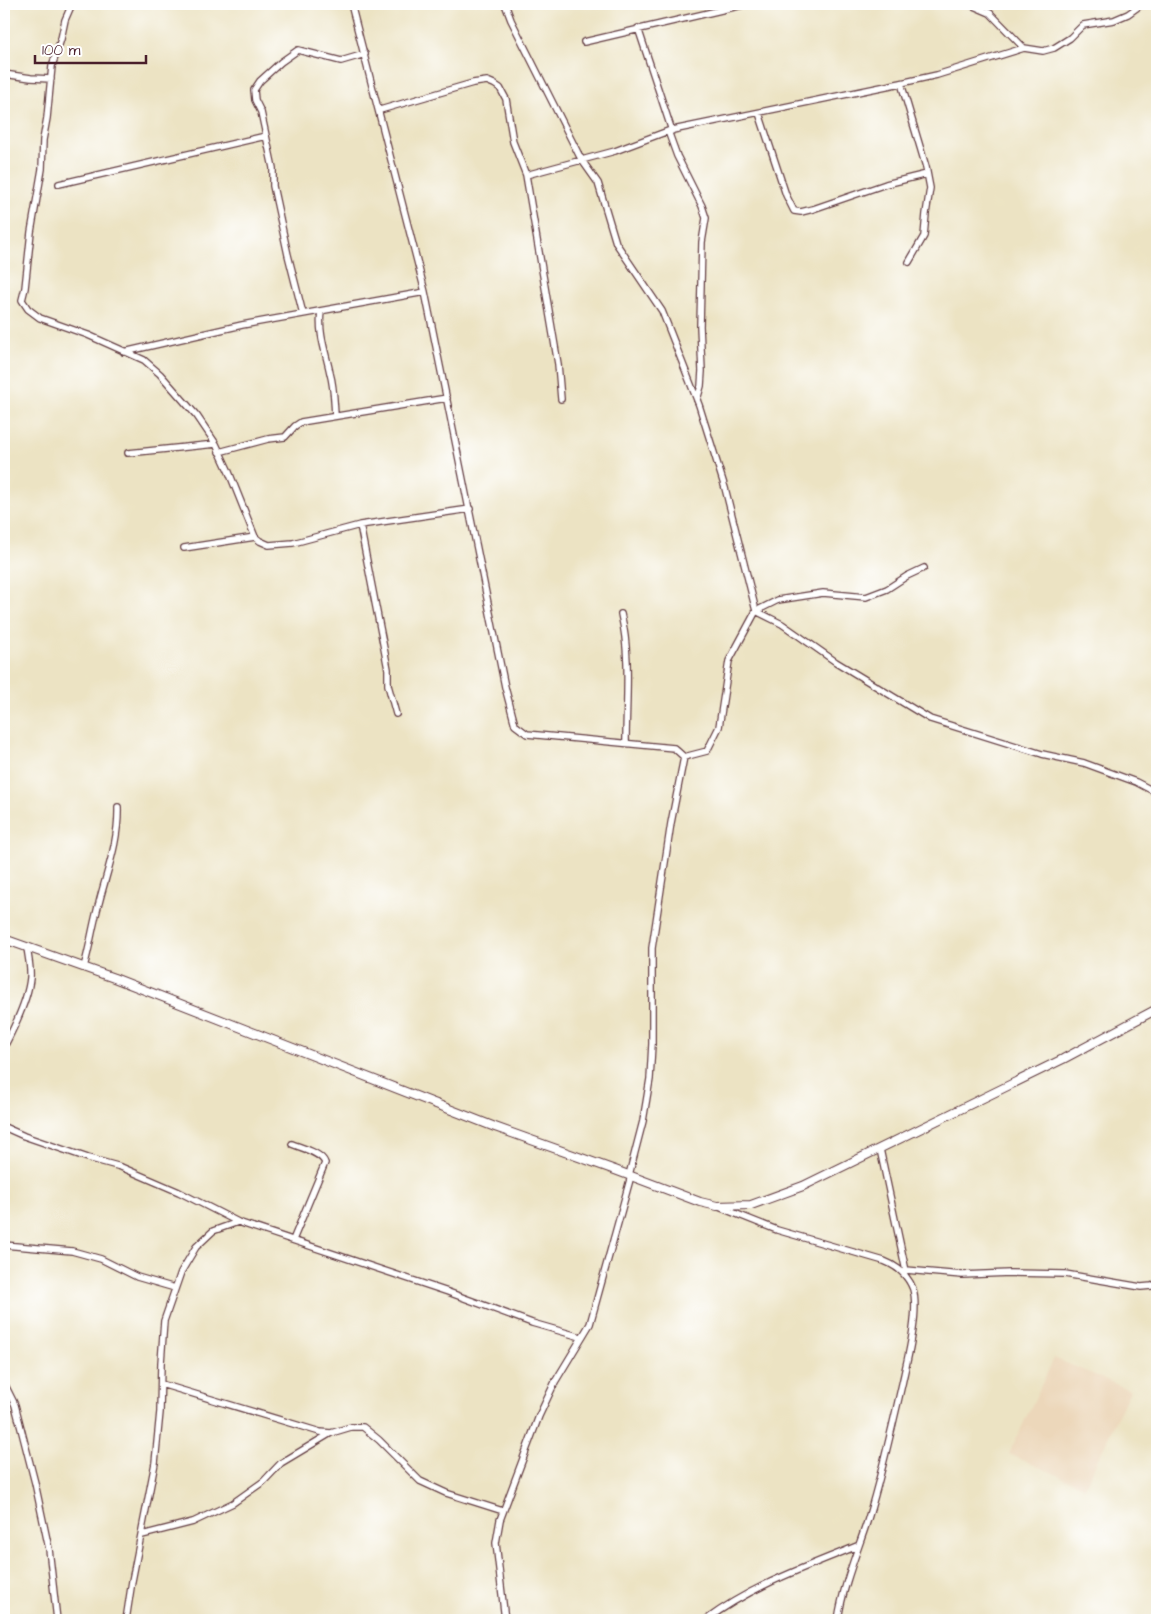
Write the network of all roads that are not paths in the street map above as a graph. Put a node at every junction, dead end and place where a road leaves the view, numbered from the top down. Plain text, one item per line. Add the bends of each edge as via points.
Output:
1 (72, 4) edge
2 (351, 4) edge
3 (505, 4) edge
4 (747, 4) edge
5 (969, 4) edge
6 (1142, 4) edge
7 (717, 7) edge
8 (638, 28) junction
9 (584, 42) dead end
10 (1024, 48) junction
11 (365, 54) junction
12 (4, 74) edge
13 (51, 79) junction
14 (901, 83) junction
15 (380, 110) junction
16 (759, 113) junction
17 (670, 131) junction
18 (266, 136) junction
19 (581, 159) junction
20 (926, 174) junction
21 (526, 175) junction
22 (59, 184) dead end
23 (909, 262) dead end
24 (425, 292) junction
25 (321, 312) junction
26 (303, 314) junction
27 (124, 352) junction
28 (447, 398) junction
29 (562, 399) dead end
30 (697, 400) junction
31 (335, 415) junction
32 (216, 444) junction
33 (219, 452) junction
34 (128, 453) dead end
35 (470, 509) junction
36 (360, 525) junction
37 (255, 538) junction
38 (184, 548) dead end
39 (924, 568) dead end
40 (756, 611) junction
41 (620, 614) dead end
42 (396, 714) dead end
43 (626, 742) junction
44 (684, 757) junction
45 (1157, 793) edge
46 (118, 807) dead end
47 (4, 939) edge
48 (27, 947) junction
49 (84, 967) junction
50 (1157, 1009) edge
51 (4, 1047) edge
52 (4, 1127) edge
53 (292, 1144) dead end
54 (880, 1149) junction
55 (630, 1176) junction
56 (717, 1206) junction
57 (238, 1222) junction
58 (293, 1240) junction
59 (4, 1245) edge
60 (906, 1270) junction
61 (907, 1278) junction
62 (1157, 1283) edge
63 (175, 1288) junction
64 (581, 1337) junction
65 (4, 1383) edge
66 (161, 1384) junction
67 (331, 1433) junction
68 (503, 1511) junction
69 (142, 1535) junction
70 (857, 1546) junction
71 (57, 1620) edge
72 (126, 1620) edge
73 (505, 1620) edge
74 (706, 1620) edge
75 (838, 1620) edge

1 - 13 street via 52,66
2 - 11 street
3 - 19 street
4 - 7 street
5 - 10 street via 990,13
6 - 10 street via 1114,20 1083,25 1054,48 1044,51
7 - 8 street
8 - 9 street
8 - 17 street
10 - 14 street
11 - 15 street
11 - 18 street via 341,61 298,50 281,62 260,80 254,90
12 - 13 street
13 - 27 street via 42,140 42,169 22,300 40,318
14 - 16 street
14 - 20 street
15 - 21 street via 473,83 487,81 494,84 506,99 513,142
15 - 24 street
16 - 17 street
16 - 20 street via 794,211 813,209
17 - 19 street via 615,151
17 - 30 street via 677,156 706,218 702,242 702,371
18 - 22 street
18 - 26 street via 275,194
19 - 21 street
19 - 30 street via 598,183 616,243 662,311
20 - 23 street via 930,197 924,236
21 - 29 street
24 - 25 street
24 - 28 street
25 - 26 street
25 - 31 street via 319,323 332,380
26 - 27 street
27 - 32 street via 144,360 160,374 197,416
28 - 31 street
28 - 35 street
30 - 40 street via 725,488
31 - 33 street via 301,422 285,437
32 - 33 street
32 - 34 street
33 - 37 street
35 - 36 street
35 - 43 street via 504,687 515,725 526,734
36 - 37 street via 293,543 269,545
36 - 42 street
37 - 38 street
39 - 40 street via 866,597 823,593 778,600
40 - 44 street via 729,661 719,727 707,751
40 - 45 street via 782,624 836,662 930,719 1042,754 1084,762
41 - 43 street via 627,669
43 - 44 street via 674,748
44 - 55 street via 652,948 650,1080
46 - 49 street via 112,860
47 - 48 street
48 - 49 street
48 - 51 street via 30,979
49 - 55 street
50 - 54 street
52 - 57 street via 129,1171
53 - 58 street via 319,1156 325,1163
54 - 56 street via 804,1186 766,1200 751,1205
54 - 60 street
55 - 56 street
55 - 64 street via 590,1324
56 - 61 street via 777,1230 884,1261
57 - 58 street
57 - 63 street via 213,1231 196,1247
58 - 64 street
59 - 63 street via 72,1251
60 - 61 street
60 - 62 street via 962,1276 1064,1274 1141,1286
61 - 70 street via 915,1303 908,1356 886,1453
63 - 66 street via 164,1321
64 - 68 street via 539,1416
65 - 71 street via 15,1405 36,1483 49,1549
66 - 67 street
66 - 69 street via 155,1463
67 - 68 street via 363,1427 420,1481
67 - 69 street via 281,1463 264,1481 232,1503 193,1522
68 - 73 street via 496,1543
69 - 72 street
70 - 74 street via 762,1585
70 - 75 street

